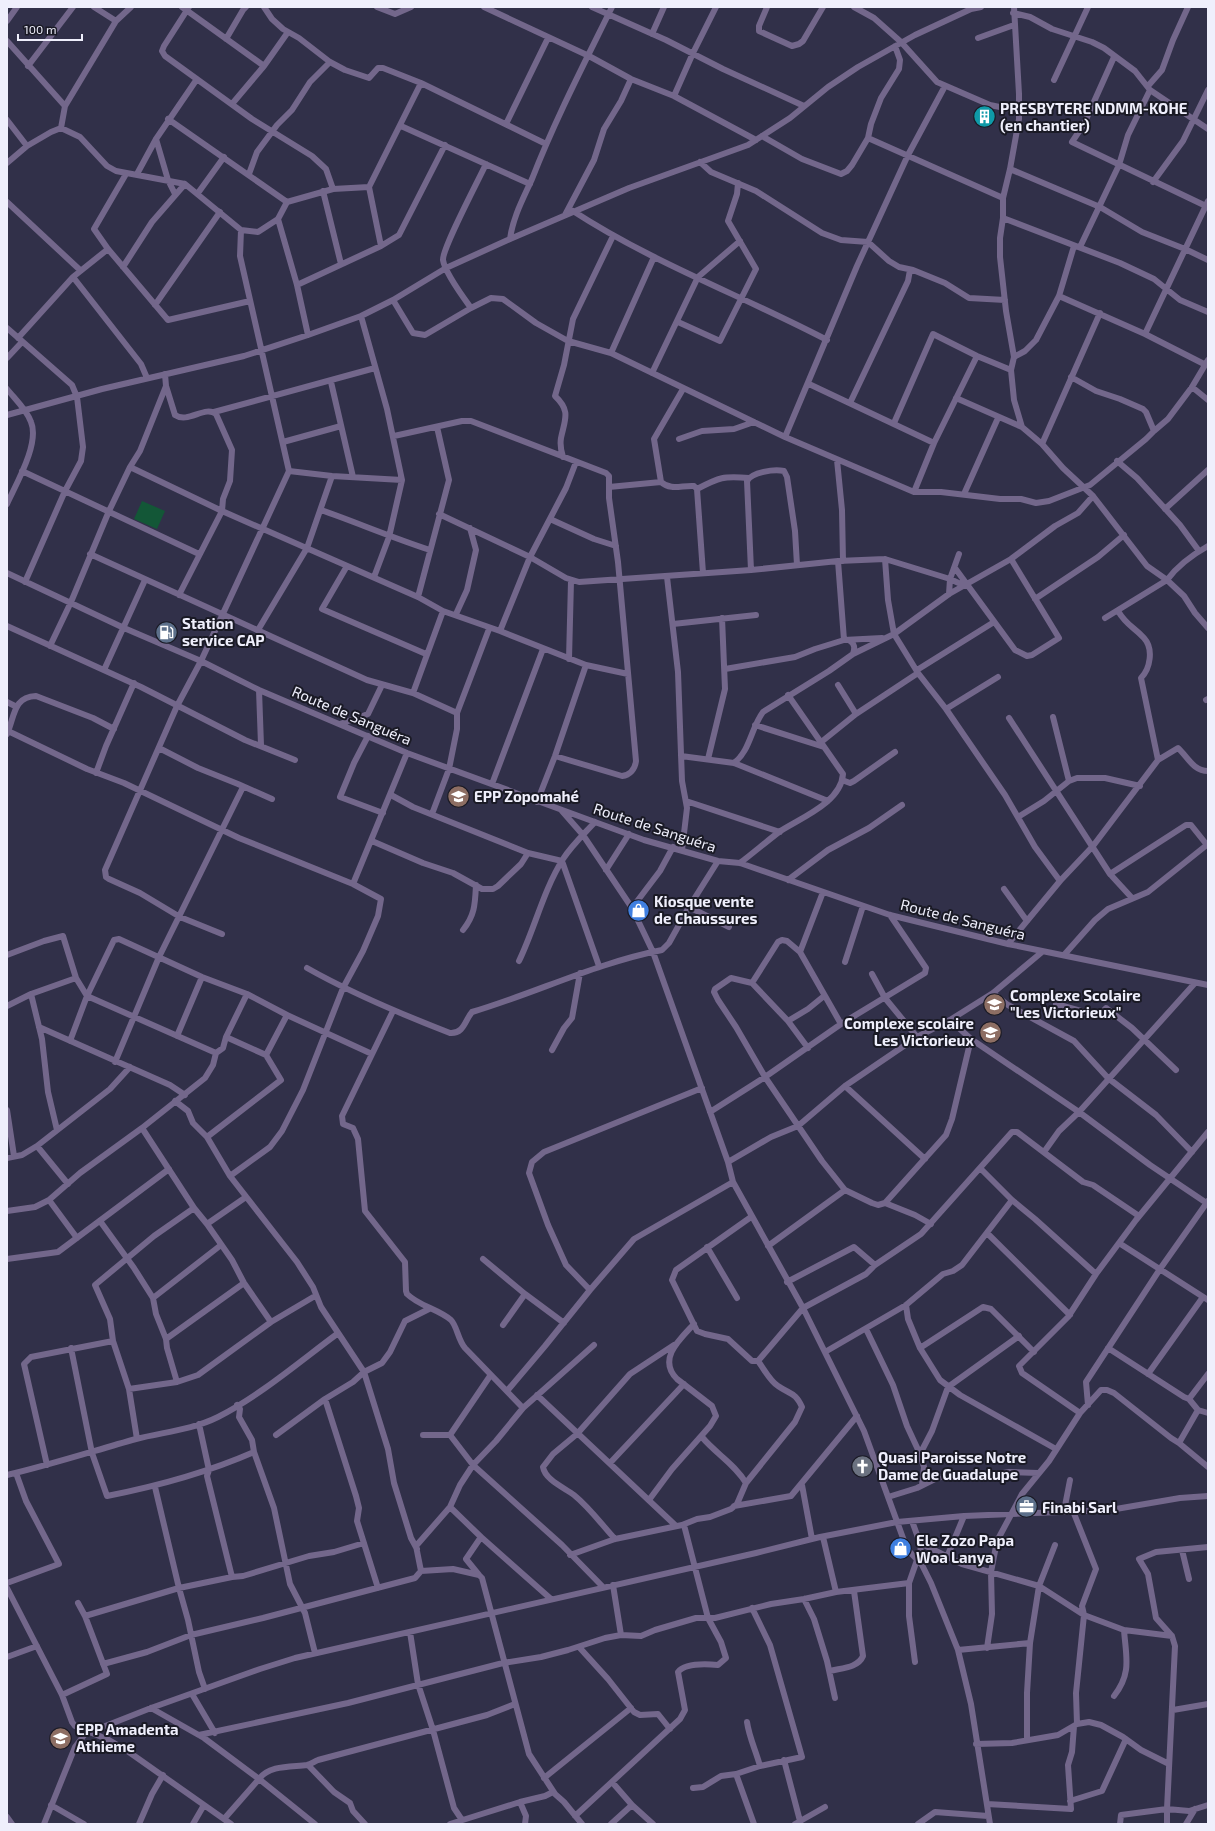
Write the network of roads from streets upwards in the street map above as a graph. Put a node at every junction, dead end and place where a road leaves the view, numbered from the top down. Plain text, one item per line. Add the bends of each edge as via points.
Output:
1 (17, 7) edge
2 (73, 7) edge
3 (94, 7) edge
4 (131, 7) edge
5 (246, 7) edge
6 (263, 7) edge
7 (376, 7) edge
8 (411, 7) edge
9 (484, 7) edge
10 (592, 7) edge
11 (612, 7) edge
12 (664, 7) edge
13 (716, 7) edge
14 (767, 7) edge
15 (823, 7) edge
16 (854, 7) edge
17 (981, 7) edge
18 (1088, 7) edge
19 (1188, 7) edge
20 (186, 8) edge
21 (971, 8) edge
22 (1014, 10) edge
23 (608, 14) junction
24 (7, 21) edge
25 (116, 22) junction
26 (1014, 25) junction
27 (288, 32) junction
28 (652, 34) junction
29 (1074, 37) junction
30 (548, 38) junction
31 (978, 38) dead end
32 (226, 39) junction
33 (7, 41) edge
34 (898, 44) junction
35 (693, 53) junction
36 (589, 56) junction
37 (1114, 57) junction
38 (330, 62) junction
39 (28, 66) junction
40 (264, 66) junction
41 (197, 79) junction
42 (631, 79) junction
43 (1054, 80) dead end
44 (421, 83) junction
45 (945, 86) junction
46 (1149, 88) junction
47 (1208, 90) edge
48 (674, 96) junction
49 (232, 104) junction
50 (65, 106) junction
51 (804, 106) junction
52 (1019, 111) junction
53 (7, 120) edge
54 (168, 120) junction
55 (1193, 120) junction
56 (506, 124) junction
57 (401, 126) junction
58 (62, 128) junction
59 (1208, 130) edge
60 (272, 133) junction
61 (762, 136) junction
62 (868, 138) junction
63 (156, 139) junction
64 (756, 140) junction
65 (546, 144) junction
66 (27, 146) junction
67 (446, 146) junction
68 (908, 156) junction
69 (224, 157) junction
70 (700, 162) junction
71 (7, 163) edge
72 (486, 164) junction
73 (1120, 165) junction
74 (1010, 169) junction
75 (126, 174) junction
76 (137, 174) junction
77 (249, 174) junction
78 (168, 180) junction
79 (1153, 182) junction
80 (738, 183) junction
81 (185, 184) junction
82 (530, 184) junction
83 (369, 187) junction
84 (333, 189) junction
85 (323, 191) junction
86 (198, 193) junction
87 (175, 194) junction
88 (1003, 198) junction
89 (7, 202) edge
90 (287, 202) junction
91 (1207, 205) edge
92 (1100, 207) junction
93 (574, 211) junction
94 (220, 212) junction
95 (564, 215) junction
96 (1003, 218) junction
97 (278, 219) junction
98 (241, 230) junction
99 (613, 236) junction
100 (510, 239) junction
101 (740, 241) junction
102 (868, 242) junction
103 (381, 246) junction
104 (1077, 246) junction
105 (108, 249) junction
106 (1185, 249) junction
107 (654, 257) junction
108 (1208, 260) edge
109 (342, 264) junction
110 (123, 267) junction
111 (446, 268) junction
112 (80, 270) junction
113 (910, 270) junction
114 (73, 277) junction
115 (698, 277) junction
116 (297, 285) junction
117 (1165, 288) junction
118 (1059, 296) junction
119 (741, 297) junction
120 (393, 300) junction
121 (1005, 300) junction
122 (250, 301) junction
123 (155, 305) junction
124 (471, 308) junction
125 (1208, 312) edge
126 (1100, 313) junction
127 (361, 316) junction
128 (678, 322) junction
129 (7, 328) edge
130 (1145, 334) junction
131 (308, 335) junction
132 (20, 340) junction
133 (827, 340) junction
134 (568, 341) junction
135 (263, 350) junction
136 (611, 353) junction
137 (977, 356) junction
138 (1014, 357) junction
139 (7, 358) edge
140 (1206, 362) edge
141 (375, 368) junction
142 (1011, 370) junction
143 (652, 372) junction
144 (165, 374) junction
145 (1071, 377) junction
146 (147, 378) junction
147 (331, 382) junction
148 (809, 384) junction
149 (166, 386) junction
150 (1192, 387) junction
151 (683, 389) junction
152 (7, 390) edge
153 (272, 396) junction
154 (77, 397) junction
155 (956, 398) junction
156 (1208, 400) edge
157 (850, 403) junction
158 (25, 411) junction
159 (214, 412) junction
160 (7, 415) edge
161 (998, 418) junction
162 (754, 422) junction
163 (894, 424) junction
164 (341, 426) junction
165 (437, 427) junction
166 (1022, 427) junction
167 (1154, 431) junction
168 (394, 436) junction
169 (785, 437) junction
170 (679, 439) dead end
171 (283, 442) junction
172 (934, 443) junction
173 (1042, 444) junction
174 (563, 457) junction
175 (836, 460) junction
176 (1117, 461) junction
177 (576, 462) junction
178 (130, 467) junction
179 (1208, 470) edge
180 (22, 471) junction
181 (289, 471) junction
182 (332, 476) junction
183 (353, 477) junction
184 (749, 478) junction
185 (402, 480) junction
186 (661, 482) junction
187 (1083, 486) junction
188 (609, 487) junction
189 (697, 489) junction
190 (65, 490) junction
191 (914, 492) junction
192 (964, 494) junction
193 (1093, 496) junction
194 (7, 504) edge
195 (1165, 509) junction
196 (321, 510) junction
197 (109, 511) junction
198 (222, 511) junction
199 (439, 514) junction
200 (550, 519) junction
201 (264, 528) junction
202 (470, 528) junction
203 (1124, 535) junction
204 (389, 537) junction
205 (616, 546) junction
206 (1208, 546) edge
207 (307, 548) junction
208 (430, 550) junction
209 (1198, 551) junction
210 (90, 554) junction
211 (199, 554) junction
212 (960, 554) dead end
213 (530, 557) junction
214 (885, 559) junction
215 (1011, 559) junction
216 (840, 561) junction
217 (797, 564) junction
218 (347, 566) junction
219 (955, 568) junction
220 (751, 570) junction
221 (7, 573) edge
222 (703, 573) junction
223 (667, 576) junction
224 (374, 577) junction
225 (950, 579) junction
226 (146, 580) junction
227 (620, 580) junction
228 (1167, 580) junction
229 (571, 581) junction
230 (25, 582) junction
231 (967, 585) junction
232 (949, 594) junction
233 (179, 595) junction
234 (418, 597) junction
235 (1035, 599) junction
236 (71, 602) junction
237 (1118, 610) junction
238 (443, 611) junction
239 (456, 614) junction
240 (221, 615) junction
241 (756, 615) dead end
242 (722, 618) junction
243 (1105, 618) dead end
244 (994, 622) junction
245 (673, 624) junction
246 (7, 626) edge
247 (124, 628) junction
248 (1208, 628) edge
249 (489, 629) junction
250 (258, 630) junction
251 (500, 631) junction
252 (894, 634) junction
253 (885, 638) junction
254 (847, 640) junction
255 (50, 646) junction
256 (543, 649) junction
257 (426, 654) junction
258 (853, 654) junction
259 (569, 659) junction
260 (201, 661) junction
261 (586, 665) junction
262 (725, 669) junction
263 (104, 670) junction
264 (918, 671) junction
265 (628, 674) junction
266 (998, 677) dead end
267 (134, 683) junction
268 (382, 685) junction
269 (838, 685) dead end
270 (259, 690) junction
271 (413, 693) junction
272 (788, 695) junction
273 (7, 702) edge
274 (177, 706) junction
275 (17, 707) junction
276 (946, 709) junction
277 (456, 713) junction
278 (856, 714) junction
279 (1053, 717) dead end
280 (1009, 718) dead end
281 (340, 724) junction
282 (755, 725) junction
283 (114, 729) junction
284 (8, 733) edge
285 (368, 736) junction
286 (822, 745) junction
287 (261, 746) junction
288 (159, 748) junction
289 (895, 752) dead end
290 (407, 753) junction
291 (555, 756) junction
292 (681, 756) junction
293 (708, 759) junction
294 (295, 760) dead end
295 (1158, 760) junction
296 (734, 763) junction
297 (449, 769) junction
298 (1208, 771) edge
299 (96, 773) junction
300 (842, 780) junction
301 (1069, 780) junction
302 (492, 784) junction
303 (1140, 786) junction
304 (243, 787) junction
305 (140, 791) junction
306 (1057, 791) junction
307 (391, 795) junction
308 (272, 799) dead end
309 (686, 801) junction
310 (828, 801) junction
311 (537, 802) junction
312 (902, 805) dead end
313 (560, 810) junction
314 (383, 813) junction
315 (432, 814) junction
316 (1018, 816) junction
317 (595, 822) junction
318 (222, 830) junction
319 (780, 832) junction
320 (629, 834) junction
321 (583, 835) junction
322 (372, 841) junction
323 (1208, 844) edge
324 (1093, 846) junction
325 (673, 847) junction
326 (682, 850) junction
327 (528, 853) junction
328 (562, 861) junction
329 (718, 862) junction
330 (740, 863) junction
331 (606, 870) junction
332 (1110, 874) junction
333 (788, 880) junction
334 (1060, 881) junction
335 (353, 884) junction
336 (476, 885) junction
337 (1004, 888) dead end
338 (823, 892) junction
339 (1132, 898) junction
340 (863, 906) junction
341 (689, 907) junction
342 (632, 908) junction
343 (890, 915) junction
344 (180, 916) junction
345 (1027, 920) junction
346 (729, 927) dead end
347 (463, 930) dead end
348 (222, 934) dead end
349 (1008, 944) junction
350 (653, 952) junction
351 (800, 952) junction
352 (1042, 952) junction
353 (7, 955) edge
354 (1064, 955) junction
355 (159, 957) junction
356 (519, 961) dead end
357 (845, 962) dead end
358 (599, 966) junction
359 (306, 968) dead end
360 (580, 973) junction
361 (872, 974) dead end
362 (202, 977) junction
363 (76, 978) junction
364 (752, 983) junction
365 (1195, 983) junction
366 (1208, 985) edge
367 (343, 988) junction
368 (993, 993) junction
369 (31, 994) junction
370 (247, 994) junction
371 (87, 996) junction
372 (824, 996) junction
373 (885, 998) junction
374 (1056, 1004) dead end
375 (7, 1006) edge
376 (393, 1011) junction
377 (287, 1015) junction
378 (134, 1016) junction
379 (950, 1020) junction
380 (788, 1021) junction
381 (841, 1024) junction
382 (39, 1027) junction
383 (325, 1032) junction
384 (177, 1036) junction
385 (226, 1037) junction
386 (917, 1037) junction
387 (971, 1039) junction
388 (1143, 1040) junction
389 (70, 1041) junction
390 (808, 1048) junction
391 (552, 1050) dead end
392 (216, 1053) junction
393 (372, 1054) junction
394 (266, 1055) junction
395 (115, 1062) junction
396 (130, 1067) junction
397 (1176, 1070) dead end
398 (765, 1077) junction
399 (1108, 1078) junction
400 (845, 1086) junction
401 (702, 1088) junction
402 (185, 1095) junction
403 (175, 1101) junction
404 (7, 1110) edge
405 (710, 1112) junction
406 (1079, 1112) junction
407 (798, 1126) junction
408 (142, 1128) junction
409 (57, 1130) junction
410 (1208, 1132) edge
411 (206, 1137) junction
412 (37, 1146) junction
413 (1044, 1152) junction
414 (1192, 1152) junction
415 (14, 1156) junction
416 (7, 1158) edge
417 (925, 1159) junction
418 (728, 1162) junction
419 (980, 1168) junction
420 (169, 1169) junction
421 (230, 1176) junction
422 (1170, 1178) junction
423 (733, 1182) junction
424 (68, 1184) junction
425 (845, 1190) junction
426 (246, 1197) junction
427 (49, 1200) junction
428 (1012, 1200) junction
429 (885, 1203) junction
430 (1207, 1203) edge
431 (194, 1208) junction
432 (7, 1211) edge
433 (1139, 1216) junction
434 (751, 1217) junction
435 (100, 1220) junction
436 (208, 1224) junction
437 (931, 1224) junction
438 (987, 1233) junction
439 (77, 1238) junction
440 (1119, 1243) junction
441 (221, 1245) junction
442 (768, 1246) junction
443 (708, 1247) junction
444 (127, 1258) junction
445 (7, 1259) edge
446 (483, 1259) dead end
447 (875, 1265) junction
448 (1160, 1269) junction
449 (1096, 1274) junction
450 (787, 1282) junction
451 (244, 1283) junction
452 (590, 1290) junction
453 (525, 1294) junction
454 (315, 1296) junction
455 (153, 1298) junction
456 (737, 1298) dead end
457 (1205, 1298) edge
458 (906, 1304) junction
459 (803, 1308) junction
460 (429, 1309) junction
461 (1070, 1315) junction
462 (271, 1322) junction
463 (564, 1323) junction
464 (694, 1324) junction
465 (503, 1325) dead end
466 (866, 1329) junction
467 (337, 1334) junction
468 (1019, 1336) junction
469 (166, 1339) junction
470 (113, 1341) junction
471 (594, 1345) dead end
472 (674, 1345) junction
473 (71, 1348) junction
474 (920, 1348) junction
475 (1108, 1348) junction
476 (825, 1352) junction
477 (1034, 1352) junction
478 (758, 1360) junction
479 (364, 1372) junction
480 (1148, 1374) junction
481 (1208, 1374) edge
482 (490, 1376) junction
483 (177, 1382) junction
484 (684, 1384) junction
485 (948, 1387) junction
486 (129, 1388) junction
487 (506, 1391) junction
488 (537, 1395) junction
489 (325, 1399) junction
490 (1189, 1399) junction
491 (237, 1405) junction
492 (1088, 1405) junction
493 (522, 1408) junction
494 (1198, 1410) junction
495 (1080, 1413) junction
496 (1208, 1413) edge
497 (857, 1416) junction
498 (198, 1424) junction
499 (577, 1434) junction
500 (276, 1435) dead end
501 (423, 1435) dead end
502 (450, 1435) junction
503 (702, 1437) junction
504 (137, 1439) junction
505 (1179, 1443) junction
506 (1056, 1449) junction
507 (254, 1452) junction
508 (92, 1453) junction
509 (920, 1454) junction
510 (610, 1464) junction
511 (47, 1465) junction
512 (473, 1465) junction
513 (1208, 1467) edge
514 (209, 1470) junction
515 (16, 1473) junction
516 (1038, 1473) junction
517 (7, 1475) edge
518 (1070, 1480) dead end
519 (746, 1483) junction
520 (802, 1485) junction
521 (922, 1485) junction
522 (155, 1487) junction
523 (1208, 1496) edge
524 (888, 1497) junction
525 (649, 1500) junction
526 (734, 1506) junction
527 (450, 1507) junction
528 (1064, 1511) junction
529 (1073, 1511) junction
530 (1010, 1515) junction
531 (964, 1516) junction
532 (912, 1521) junction
533 (897, 1522) junction
534 (684, 1525) junction
535 (675, 1526) junction
536 (823, 1536) junction
537 (481, 1537) junction
538 (615, 1539) junction
539 (812, 1539) junction
540 (364, 1543) junction
541 (920, 1543) junction
542 (1055, 1545) dead end
543 (1208, 1548) edge
544 (417, 1549) junction
545 (1182, 1550) junction
546 (570, 1555) junction
547 (947, 1557) junction
548 (466, 1559) junction
549 (917, 1560) junction
550 (285, 1564) junction
551 (922, 1565) junction
552 (695, 1567) junction
553 (460, 1570) junction
554 (421, 1571) junction
555 (991, 1572) junction
556 (479, 1575) junction
557 (232, 1576) junction
558 (1189, 1579) dead end
559 (7, 1583) edge
560 (909, 1583) junction
561 (613, 1585) junction
562 (1039, 1586) junction
563 (603, 1587) junction
564 (7, 1588) edge
565 (179, 1588) junction
566 (378, 1588) junction
567 (854, 1590) junction
568 (836, 1592) junction
569 (551, 1599) junction
570 (804, 1599) junction
571 (78, 1603) dead end
572 (302, 1607) junction
573 (752, 1608) junction
574 (492, 1614) junction
575 (1084, 1615) junction
576 (84, 1616) junction
577 (708, 1618) junction
578 (1124, 1630) junction
579 (410, 1632) junction
580 (190, 1635) junction
581 (621, 1635) junction
582 (1172, 1636) junction
583 (1030, 1643) junction
584 (37, 1646) junction
585 (579, 1647) junction
586 (987, 1648) junction
587 (958, 1650) junction
588 (315, 1653) junction
589 (7, 1657) edge
590 (915, 1662) dead end
591 (503, 1663) junction
592 (103, 1664) junction
593 (830, 1671) junction
594 (418, 1684) junction
595 (205, 1689) junction
596 (192, 1694) junction
597 (62, 1695) junction
598 (1114, 1696) dead end
599 (835, 1698) dead end
600 (515, 1704) junction
601 (1208, 1704) edge
602 (151, 1708) junction
603 (631, 1708) junction
604 (1173, 1710) junction
605 (747, 1722) dead end
606 (1075, 1725) junction
607 (670, 1729) junction
608 (433, 1730) junction
609 (88, 1732) junction
610 (215, 1733) junction
611 (199, 1735) junction
612 (1028, 1739) junction
613 (1126, 1739) junction
614 (976, 1744) junction
615 (784, 1760) junction
616 (1169, 1764) junction
617 (308, 1765) junction
618 (760, 1766) junction
619 (736, 1774) junction
620 (163, 1775) junction
621 (544, 1778) junction
622 (259, 1779) junction
623 (612, 1782) junction
624 (693, 1788) dead end
625 (553, 1792) junction
626 (1070, 1801) junction
627 (520, 1802) junction
628 (988, 1804) junction
629 (204, 1805) junction
630 (632, 1805) junction
631 (1208, 1805) edge
632 (51, 1806) junction
633 (825, 1807) dead end
634 (1167, 1809) junction
635 (1196, 1809) junction
636 (575, 1816) junction
637 (988, 1816) junction
638 (7, 1817) edge
639 (224, 1819) junction
640 (462, 1820) junction
641 (798, 1822) edge
642 (12, 1824) edge
643 (44, 1824) edge
644 (84, 1824) edge
645 (139, 1824) edge
646 (193, 1824) edge
647 (231, 1824) edge
648 (315, 1824) edge
649 (365, 1824) edge
650 (450, 1824) edge
651 (525, 1824) edge
652 (582, 1824) edge
653 (611, 1824) edge
654 (653, 1824) edge
655 (754, 1824) edge
656 (918, 1824) edge
657 (990, 1824) edge
658 (1120, 1824) edge
659 (1167, 1824) edge
660 (1186, 1824) edge

1 - 24 street
2 - 39 street
3 - 25 street
4 - 25 street
5 - 32 street
6 - 27 street via 272,19
7 - 8 street via 393,14
9 - 30 street
10 - 23 street
11 - 23 street
12 - 28 street
13 - 35 street
14 - 15 street via 759,31 792,46 803,41
16 - 34 street via 874,18
17 - 21 street
18 - 29 street
19 - 46 street via 1162,70
20 - 32 street
20 - 41 street via 162,51 165,56
21 - 34 street
22 - 26 street
22 - 29 street
23 - 28 street
23 - 36 street
25 - 50 street
26 - 31 street
26 - 52 street
27 - 38 street
27 - 40 street
28 - 35 street
29 - 37 street via 1099,45
29 - 43 street
30 - 36 street
30 - 56 street
32 - 40 street
33 - 39 street
34 - 45 street
34 - 51 street via 858,67
34 - 62 street via 900,66 881,98
35 - 48 street
35 - 51 street
36 - 42 street
36 - 65 street
37 - 46 street via 1135,71
37 - 73 street via 1084,124 1072,142
38 - 44 street via 369,78 379,67
38 - 60 street via 310,82 292,110
39 - 50 street
40 - 49 street
41 - 49 street
41 - 54 street
42 - 48 street
42 - 95 street via 604,129 594,160
44 - 56 street
44 - 57 street
45 - 52 street via 990,105
45 - 68 street
46 - 55 street
46 - 73 street via 1128,135
47 - 55 street
48 - 64 street
49 - 60 street
50 - 58 street
51 - 61 street
52 - 74 street
53 - 66 street
54 - 63 street
54 - 69 street
55 - 59 street
55 - 79 street via 1184,141
56 - 65 street
57 - 67 street
57 - 83 street
58 - 66 street
58 - 75 street via 80,137 107,166
60 - 77 street via 257,152
60 - 84 street via 318,161 326,169
61 - 62 street via 802,159 841,174 852,165
61 - 64 street
62 - 68 street
63 - 76 street
63 - 78 street
64 - 70 street
65 - 82 street
66 - 71 street
67 - 72 street
67 - 103 street via 402,231
68 - 88 street
68 - 102 street
69 - 77 street
69 - 86 street
70 - 80 street via 711,172
70 - 93 street
72 - 82 street
72 - 111 street via 444,253
73 - 79 street
73 - 92 street
74 - 88 street
74 - 92 street
75 - 76 street
75 - 105 street via 94,229
76 - 78 street
77 - 90 street
78 - 81 street
78 - 87 street
79 - 91 street
80 - 101 street via 728,220
80 - 102 street via 756,191 822,233 841,240
81 - 86 street
81 - 87 street
82 - 100 street via 517,211
83 - 84 street
83 - 103 street
84 - 85 street
85 - 90 street
85 - 109 street
86 - 94 street
87 - 110 street via 152,222
88 - 96 street
89 - 112 street
90 - 97 street
91 - 106 street
92 - 104 street
92 - 106 street via 1142,232
93 - 95 street
93 - 99 street
94 - 98 street
94 - 123 street
95 - 100 street
96 - 104 street
96 - 121 street via 1000,257
97 - 98 street via 258,232
97 - 116 street
98 - 122 street via 240,256
99 - 107 street
99 - 134 street via 573,319
100 - 111 street
101 - 115 street
101 - 119 street via 756,269
102 - 113 street via 893,264
102 - 133 street
103 - 109 street
104 - 117 street via 1120,263
104 - 118 street
105 - 110 street
105 - 112 street
106 - 108 street
106 - 117 street
107 - 115 street
107 - 136 street
109 - 116 street
110 - 123 street
111 - 120 street
111 - 124 street
112 - 114 street
113 - 121 street via 945,283 970,298
113 - 157 street via 908,281
114 - 132 street
114 - 146 street via 141,364
115 - 119 street
115 - 128 street
116 - 131 street
117 - 125 street via 1180,300
117 - 130 street
118 - 126 street
118 - 138 street via 1036,340
119 - 128 street via 720,341
119 - 133 street
120 - 124 street via 413,333 419,335 425,335
120 - 127 street
121 - 138 street
122 - 123 street via 168,320
122 - 135 street
124 - 134 street via 491,298 503,300
126 - 130 street
126 - 145 street
127 - 131 street
127 - 141 street
128 - 143 street
129 - 132 street
130 - 140 street
131 - 135 street
132 - 139 street
132 - 154 street via 70,383
133 - 148 street
134 - 136 street
134 - 174 street via 555,396 566,410 560,444
135 - 144 street
135 - 153 street
136 - 143 street
137 - 142 street
137 - 155 street
137 - 163 street via 933,334
138 - 142 street
140 - 150 street
141 - 147 street
141 - 168 street
142 - 166 street via 1014,400
143 - 151 street
144 - 146 street
144 - 149 street
145 - 167 street via 1096,391 1137,405 1146,412
145 - 173 street
146 - 154 street
147 - 153 street
147 - 164 street
148 - 157 street
148 - 169 street
149 - 159 street via 175,415 178,417
149 - 178 street via 140,451
150 - 156 street
150 - 167 street via 1168,419
151 - 162 street
151 - 186 street via 654,439
152 - 158 street
153 - 159 street
153 - 171 street
154 - 158 street
154 - 190 street via 83,453
155 - 161 street
155 - 172 street
157 - 163 street
158 - 160 street
158 - 180 street via 31,421 34,435
159 - 198 street via 232,450 230,481 223,499
161 - 166 street
161 - 192 street
162 - 169 street
162 - 170 street via 734,429 702,431
163 - 172 street
164 - 171 street
164 - 183 street
165 - 168 street
165 - 174 street via 471,421
165 - 199 street via 449,480
166 - 173 street
167 - 176 street
168 - 185 street
169 - 175 street
171 - 181 street
172 - 191 street
173 - 187 street
174 - 177 street
175 - 191 street
175 - 216 street via 842,510
176 - 187 street via 1090,485
176 - 195 street via 1137,478
177 - 188 street via 608,474
177 - 200 street via 569,483
178 - 197 street
178 - 198 street
179 - 195 street
180 - 190 street
180 - 194 street
181 - 182 street
181 - 201 street
182 - 183 street
182 - 196 street
183 - 185 street
184 - 189 street via 717,478
184 - 217 street via 777,470 786,473
184 - 220 street via 747,492
185 - 204 street
186 - 188 street
186 - 189 street via 667,487 694,486
187 - 192 street via 1040,503
187 - 193 street
188 - 205 street
189 - 222 street
190 - 197 street
190 - 230 street
191 - 192 street
193 - 203 street
193 - 215 street via 1078,513 1055,526
195 - 209 street
196 - 204 street
196 - 207 street
197 - 210 street
197 - 211 street
198 - 201 street
198 - 211 street
199 - 202 street
199 - 208 street
200 - 205 street
200 - 213 street
201 - 207 street
201 - 240 street
202 - 213 street
202 - 239 street via 476,550 467,590
203 - 228 street via 1147,566
203 - 235 street via 1098,557
204 - 208 street
204 - 224 street
205 - 227 street
206 - 209 street
207 - 218 street
207 - 250 street
208 - 234 street
209 - 228 street
210 - 226 street
210 - 236 street
211 - 233 street
212 - 219 street
213 - 229 street
213 - 251 street
214 - 216 street
214 - 225 street
214 - 252 street
215 - 231 street
215 - 235 street
216 - 217 street
216 - 254 street
217 - 220 street
218 - 224 street
218 - 257 street via 322,609
219 - 225 street
219 - 231 street
220 - 222 street
221 - 230 street, Route de Sanguéra
222 - 223 street
223 - 227 street
223 - 245 street
224 - 234 street
225 - 231 street
225 - 232 street
226 - 233 street
226 - 247 street
227 - 229 street
227 - 265 street
228 - 237 street
228 - 248 street via 1184,596
229 - 259 street
230 - 236 street, Route de Sanguéra
231 - 232 street
231 - 244 street
232 - 252 street
233 - 240 street
234 - 238 street
235 - 244 street via 1059,638 1032,655 1027,656 1015,650
236 - 247 street, Route de Sanguéra
236 - 255 street
237 - 243 street
237 - 295 street via 1124,622 1145,639 1149,650 1147,672 1141,678
238 - 239 street
238 - 257 street
239 - 249 street
240 - 250 street
240 - 260 street
241 - 242 street
242 - 245 street
242 - 262 street
244 - 264 street
245 - 292 street via 678,672
246 - 255 street
247 - 260 street, Route de Sanguéra
247 - 263 street
249 - 251 street
249 - 277 street
250 - 268 street
251 - 256 street
252 - 253 street
252 - 264 street
253 - 254 street
253 - 258 street
254 - 258 street via 852,642 855,648
254 - 262 street via 796,657
255 - 263 street
256 - 259 street
256 - 302 street
257 - 271 street
258 - 272 street
259 - 261 street
260 - 270 street, Route de Sanguéra
260 - 274 street
261 - 265 street
261 - 291 street
262 - 293 street via 725,689
263 - 267 street
264 - 276 street
264 - 278 street
265 - 291 street via 635,767 627,775 622,776
266 - 276 street
267 - 274 street
267 - 283 street
268 - 271 street
268 - 281 street via 368,714
269 - 278 street
270 - 281 street, Route de Sanguéra
270 - 287 street
271 - 277 street
272 - 282 street via 763,712
272 - 286 street
273 - 275 street
274 - 287 street
274 - 288 street
275 - 283 street via 23,698 36,696
275 - 284 street
276 - 316 street
277 - 297 street via 457,729
278 - 286 street
279 - 301 street
280 - 306 street
281 - 285 street, Route de Sanguéra
282 - 286 street
282 - 296 street via 743,755
283 - 299 street
284 - 299 street
285 - 290 street, Route de Sanguéra
285 - 314 street via 340,797
286 - 300 street via 843,774
287 - 294 street
288 - 304 street
288 - 305 street
289 - 300 street via 854,781 850,783
290 - 297 street, Route de Sanguéra
290 - 307 street
291 - 311 street
292 - 293 street
292 - 309 street
293 - 296 street
295 - 298 street via 1178,748 1194,765
295 - 303 street
296 - 310 street
297 - 302 street, Route de Sanguéra
297 - 315 street
299 - 305 street
300 - 310 street via 838,790
301 - 303 street via 1105,778
301 - 306 street
302 - 311 street, Route de Sanguéra
303 - 324 street
304 - 308 street
304 - 318 street
305 - 318 street
305 - 344 street via 104,870 105,874 109,879
306 - 316 street
306 - 324 street
307 - 314 street
307 - 315 street
309 - 319 street
309 - 326 street via 688,808
310 - 319 street
311 - 313 street, Route de Sanguéra
312 - 333 street via 869,828 828,850
313 - 317 street, Route de Sanguéra
313 - 321 street
314 - 322 street
315 - 327 street
316 - 334 street via 1035,847
317 - 320 street, Route de Sanguéra
317 - 321 street
318 - 335 street
318 - 344 street
319 - 330 street
320 - 325 street, Route de Sanguéra
320 - 331 street
321 - 328 street
321 - 331 street
322 - 335 street
322 - 336 street via 453,873
323 - 332 street via 1191,825 1186,825
323 - 339 street via 1148,892
324 - 332 street
324 - 334 street
325 - 326 street, Route de Sanguéra
325 - 342 street via 660,871
326 - 329 street, Route de Sanguéra
327 - 328 street
327 - 336 street via 498,886 493,889 482,889
328 - 356 street via 540,906 532,933
328 - 358 street
329 - 330 street, Route de Sanguéra
329 - 341 street
330 - 333 street, Route de Sanguéra
331 - 342 street
332 - 339 street
333 - 338 street, Route de Sanguéra
334 - 345 street
335 - 367 street via 380,897 382,902 363,951
336 - 347 street via 471,920
337 - 345 street
338 - 340 street, Route de Sanguéra
338 - 351 street
339 - 354 street via 1108,909
340 - 343 street, Route de Sanguéra
340 - 357 street
341 - 346 street
341 - 350 street via 669,943 662,950
342 - 350 street
343 - 349 street, Route de Sanguéra
343 - 373 street via 926,970
344 - 348 street
344 - 355 street
345 - 349 street
349 - 352 street, Route de Sanguéra
350 - 358 street
350 - 401 street
351 - 364 street via 787,942 778,942
351 - 372 street
352 - 354 street, Route de Sanguéra
352 - 368 street
353 - 363 street via 63,936
354 - 365 street, Route de Sanguéra
355 - 362 street
355 - 371 street via 121,939 114,940
355 - 378 street
358 - 360 street
359 - 367 street
360 - 376 street via 472,1012 463,1028 455,1034
360 - 391 street via 572,1018
361 - 373 street
362 - 370 street
362 - 384 street
363 - 369 street
363 - 371 street
364 - 380 street
364 - 398 street via 731,978 714,992
365 - 366 street, Route de Sanguéra
365 - 388 street
367 - 376 street
367 - 383 street
368 - 379 street
368 - 399 street via 1008,1005 1074,1041
369 - 375 street
369 - 382 street
370 - 377 street
370 - 385 street
371 - 378 street
371 - 389 street
372 - 380 street
372 - 381 street
373 - 381 street
373 - 386 street
374 - 388 street via 1095,1015 1099,1015 1106,1008
376 - 393 street
377 - 383 street
377 - 394 street
378 - 384 street
378 - 395 street
379 - 386 street
379 - 387 street
380 - 390 street
381 - 390 street
382 - 389 street
382 - 409 street via 48,1092
383 - 393 street
383 - 421 street via 302,1090 276,1140
384 - 392 street
385 - 392 street via 223,1048
385 - 394 street
386 - 400 street
387 - 406 street
387 - 417 street via 946,1135
388 - 397 street
388 - 399 street
389 - 395 street
390 - 398 street
392 - 402 street via 213,1065 205,1078
393 - 460 street via 342,1120 343,1124 353,1128 356,1133 365,1211 405,1262 406,1292
394 - 411 street via 281,1080
395 - 396 street
396 - 402 street via 170,1085
396 - 409 street via 110,1089
398 - 405 street
398 - 407 street
399 - 406 street
399 - 414 street via 1156,1115
400 - 407 street
400 - 417 street
401 - 405 street
401 - 452 street via 544,1152 532,1162 529,1173 558,1247 572,1273
402 - 403 street
403 - 408 street
403 - 411 street via 188,1111 193,1122
404 - 415 street
405 - 418 street
406 - 413 street via 1059,1131
406 - 422 street
407 - 418 street via 771,1137
407 - 425 street
408 - 420 street
408 - 424 street
409 - 412 street
410 - 414 street
411 - 421 street
412 - 415 street via 22,1155
412 - 424 street
413 - 419 street via 1017,1132 1012,1132
413 - 433 street via 1083,1182 1093,1185
414 - 422 street
415 - 416 street
417 - 429 street
418 - 423 street
419 - 428 street
419 - 437 street
420 - 431 street
420 - 435 street
421 - 426 street
422 - 430 street
422 - 433 street
423 - 434 street
423 - 452 street via 639,1235
424 - 427 street
425 - 429 street via 878,1205
425 - 442 street
426 - 436 street
426 - 454 street via 297,1262
427 - 432 street via 35,1206
427 - 439 street
428 - 438 street
428 - 449 street
429 - 437 street via 915,1214
430 - 448 street
431 - 436 street
431 - 444 street
433 - 440 street
434 - 442 street
434 - 443 street
435 - 439 street
435 - 444 street
436 - 441 street
437 - 447 street via 921,1234
438 - 458 street via 962,1265 943,1274
438 - 461 street
439 - 445 street via 58,1252
440 - 448 street
440 - 449 street
441 - 451 street
441 - 455 street
442 - 450 street
443 - 456 street
443 - 464 street via 676,1270 672,1277
444 - 455 street
444 - 470 street via 95,1285 110,1319
446 - 453 street
447 - 450 street via 854,1247
447 - 459 street via 866,1274
448 - 457 street
448 - 475 street
449 - 461 street
450 - 459 street
451 - 462 street
451 - 469 street
452 - 463 street
453 - 463 street
453 - 465 street
454 - 462 street
454 - 467 street
455 - 469 street via 159,1324
457 - 480 street
458 - 466 street
458 - 474 street via 908,1319
459 - 476 street
459 - 478 street
460 - 479 street via 407,1319 385,1360
460 - 482 street via 453,1322 461,1343
461 - 477 street
462 - 483 street via 198,1375
463 - 487 street
464 - 472 street
464 - 478 street via 700,1333 724,1337 740,1348 752,1361
466 - 476 street
466 - 509 street via 893,1385
467 - 479 street
467 - 491 street
468 - 474 street via 991,1309 983,1307
468 - 477 street
468 - 485 street
469 - 483 street
470 - 473 street
470 - 486 street
471 - 488 street
472 - 484 street via 668,1362 669,1368 672,1375
472 - 499 street via 630,1374
473 - 508 street
473 - 511 street via 31,1357 24,1364
474 - 485 street via 940,1380
475 - 480 street
475 - 492 street via 1086,1382
476 - 497 street
477 - 495 street via 1020,1366 1022,1373
478 - 519 street via 778,1386 798,1398 802,1407 795,1422
479 - 489 street
479 - 544 street via 388,1449 396,1490
480 - 490 street
481 - 490 street
482 - 487 street
482 - 502 street
483 - 486 street
484 - 503 street via 716,1412 714,1422
484 - 510 street
485 - 506 street
485 - 509 street via 932,1431
486 - 504 street
487 - 493 street
488 - 493 street
488 - 499 street
489 - 500 street
489 - 540 street via 356,1496 359,1508 357,1521
490 - 494 street
491 - 498 street via 217,1417
491 - 507 street via 240,1409 239,1417 252,1440
492 - 495 street
492 - 505 street via 1101,1390 1107,1390
493 - 512 street
494 - 496 street
494 - 505 street
495 - 506 street
497 - 520 street
497 - 524 street
498 - 504 street
498 - 514 street
499 - 510 street
499 - 538 street via 550,1457 543,1470 579,1499
501 - 502 street
502 - 512 street
503 - 519 street via 740,1473
503 - 525 street via 672,1469
504 - 508 street
505 - 513 street
506 - 516 street
507 - 514 street
507 - 550 street via 274,1508
508 - 511 street
508 - 522 street via 107,1496
509 - 521 street via 924,1467
510 - 525 street
511 - 515 street
512 - 527 street
512 - 546 street
514 - 522 street
514 - 557 street via 207,1476
515 - 517 street
515 - 559 street via 26,1501 59,1564
516 - 521 street via 1009,1472 969,1477 952,1474
516 - 530 street
518 - 528 street
519 - 526 street
520 - 526 street via 791,1496
520 - 539 street
521 - 524 street
522 - 565 street
523 - 529 street via 1110,1510
524 - 533 street
525 - 535 street
526 - 534 street
527 - 537 street
527 - 544 street via 416,1546
528 - 529 street
528 - 530 street
529 - 575 street via 1096,1569 1082,1606
530 - 531 street
530 - 555 street via 997,1542
531 - 532 street
531 - 547 street
532 - 533 street
532 - 541 street
533 - 536 street
533 - 549 street via 907,1549
534 - 535 street
534 - 552 street
535 - 538 street
536 - 539 street
536 - 568 street
537 - 548 street
537 - 569 street
538 - 546 street
539 - 552 street
540 - 550 street
540 - 566 street
541 - 547 street
541 - 551 street
542 - 562 street
543 - 545 street
544 - 554 street
545 - 558 street
545 - 582 street via 1150,1554 1139,1559 1148,1574 1156,1618
546 - 563 street
547 - 555 street
548 - 553 street
548 - 556 street
549 - 551 street
549 - 560 street
550 - 557 street via 243,1576
550 - 572 street via 291,1588
551 - 587 street
552 - 561 street
552 - 577 street
553 - 554 street
553 - 556 street
554 - 566 street via 415,1578
555 - 562 street
555 - 586 street via 992,1614
556 - 574 street via 484,1582
557 - 565 street
560 - 567 street
560 - 590 street via 909,1616
561 - 563 street
561 - 581 street
562 - 575 street
562 - 583 street
563 - 569 street
564 - 584 street
565 - 576 street
565 - 580 street
566 - 572 street
567 - 568 street
567 - 593 street via 863,1656 856,1665
568 - 570 street
569 - 574 street
570 - 573 street
570 - 593 street via 814,1619
571 - 576 street
572 - 580 street
572 - 588 street
573 - 577 street
573 - 615 street via 770,1645 803,1754 800,1759
574 - 579 street
574 - 591 street
575 - 578 street
575 - 606 street
576 - 592 street
577 - 581 street via 696,1618 641,1636
577 - 607 street via 721,1642 726,1658 718,1665 696,1665 680,1669 678,1672 685,1710
578 - 582 street
578 - 598 street via 1127,1667 1125,1681
579 - 588 street
579 - 594 street
580 - 592 street via 147,1652
580 - 595 street
581 - 585 street
582 - 604 street via 1175,1646
583 - 586 street
583 - 612 street
584 - 589 street
584 - 597 street
585 - 591 street
585 - 603 street
586 - 587 street
587 - 614 street via 971,1704
588 - 595 street
591 - 594 street
591 - 600 street
592 - 597 street via 107,1674
593 - 599 street
594 - 608 street
594 - 610 street via 348,1703
595 - 596 street
596 - 602 street
596 - 610 street
597 - 609 street via 72,1722
600 - 608 street via 487,1715
600 - 621 street via 529,1754
601 - 604 street
602 - 609 street
602 - 611 street
603 - 607 street via 640,1715 658,1714
603 - 621 street
604 - 616 street
605 - 618 street via 748,1733
606 - 612 street via 1058,1735
606 - 613 street via 1089,1722
606 - 626 street via 1068,1765
607 - 623 street
608 - 617 street via 318,1760
608 - 640 street via 454,1808
609 - 620 street via 109,1740
609 - 632 street via 75,1747
610 - 611 street
611 - 622 street
612 - 614 street via 1012,1743
613 - 616 street
613 - 626 street via 1102,1791
614 - 628 street
615 - 618 street
615 - 641 street
616 - 634 street
617 - 622 street via 270,1770
617 - 649 street via 334,1792 350,1803 353,1811
618 - 619 street
619 - 624 street via 721,1776 703,1787
619 - 655 street
620 - 629 street
620 - 645 street
621 - 625 street
622 - 639 street
622 - 648 street
623 - 630 street
623 - 636 street
625 - 627 street
625 - 636 street
626 - 628 street via 1070,1809
627 - 640 street
627 - 651 street via 526,1816
628 - 637 street
629 - 639 street
629 - 646 street
630 - 653 street
630 - 654 street
631 - 635 street
632 - 643 street
632 - 644 street
633 - 641 street
634 - 635 street
634 - 658 street via 1120,1815
634 - 659 street
635 - 660 street
636 - 652 street
637 - 656 street via 935,1812
637 - 657 street
638 - 642 street
639 - 647 street
640 - 650 street

